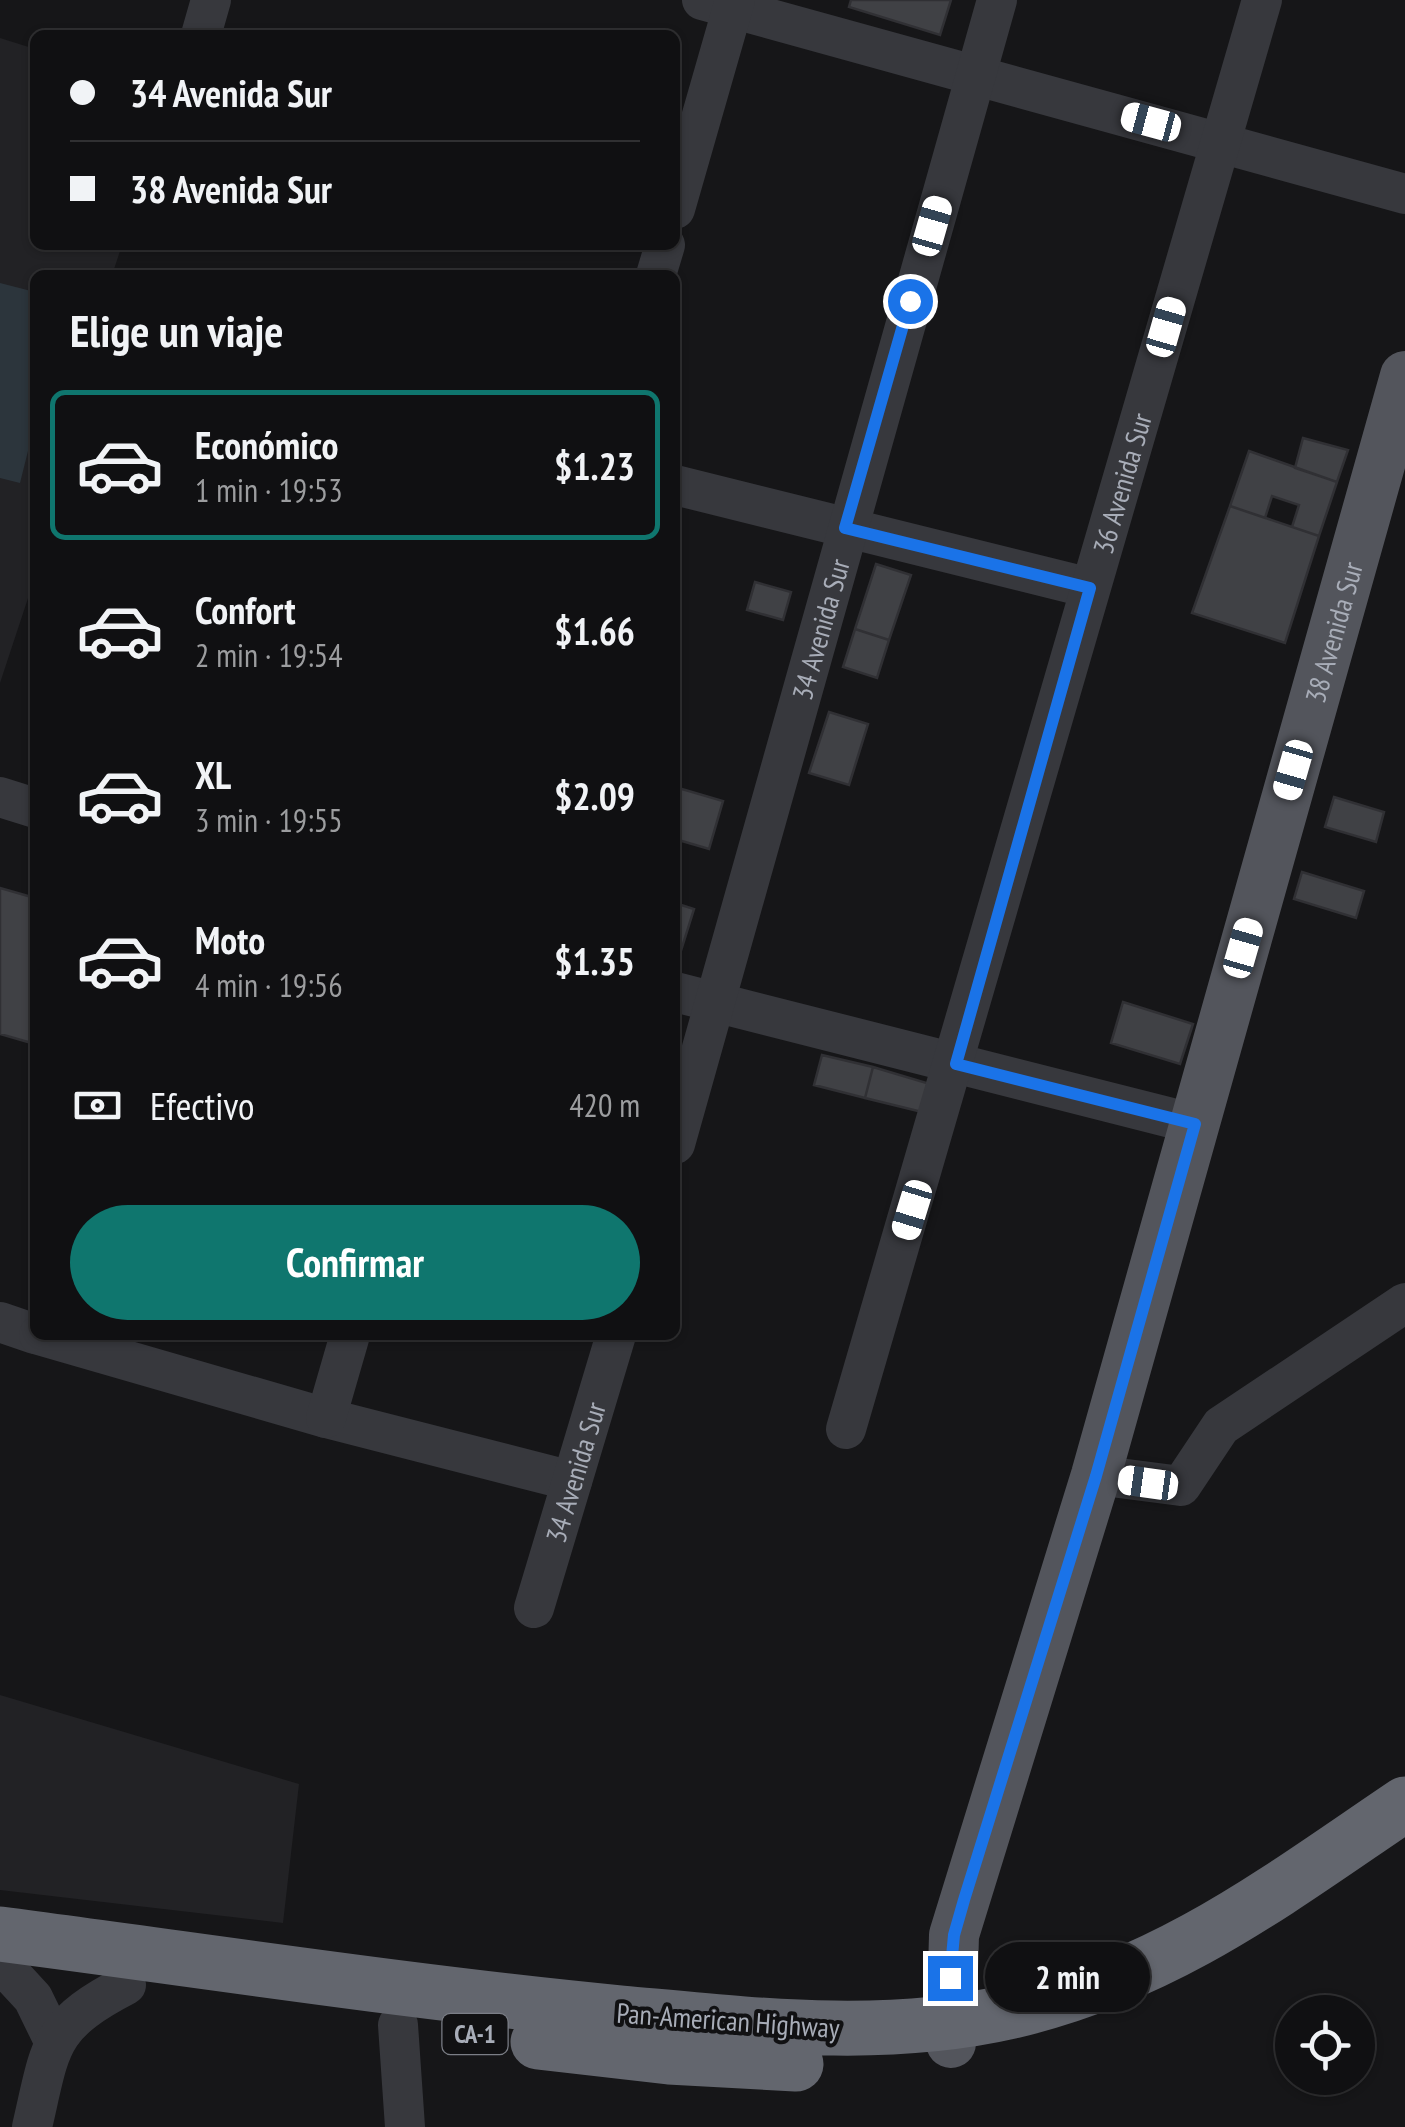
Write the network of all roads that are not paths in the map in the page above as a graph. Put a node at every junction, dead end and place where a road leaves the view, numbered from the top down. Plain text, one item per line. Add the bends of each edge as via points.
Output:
1 (211, 0) edge
2 (997, 0) edge
3 (1262, 0) edge
4 (723, 3) edge
5 (202, 30) edge
6 (976, 74) junction
7 (1221, 141) junction
8 (680, 188) edge
9 (1405, 194) edge
10 (1405, 376) edge
11 (680, 486) edge
12 (845, 528) junction
13 (1090, 588) junction
14 (680, 993) edge
15 (718, 1004) junction
16 (956, 1064) junction
17 (1195, 1124) junction
18 (680, 1128) edge
19 (1405, 1303) edge
20 (0, 1322) edge
21 (30, 1332) edge
22 (349, 1340) edge
23 (614, 1340) edge
24 (90, 1343) edge
25 (326, 1418) junction
26 (846, 1429) dead end
27 (1096, 1476) junction
28 (572, 1480) junction
29 (534, 1608) dead end
30 (1405, 1804) edge
31 (1405, 1848) edge
32 (3, 1960) edge
33 (126, 1985) junction
34 (398, 2025) junction
35 (950, 2032) junction
36 (1045, 2038) junction
37 (53, 2040) junction
38 (856, 2061) junction
39 (32, 2127) edge
40 (406, 2127) edge

1 - 5 street
2 - 6 street, 34 Avenida Sur
3 - 7 street, 36 Avenida Sur
4 - 6 street
4 - 8 street
6 - 7 street
6 - 12 street, 34 Avenida Sur
7 - 9 street
7 - 13 street, 36 Avenida Sur
10 - 17 main road, 38 Avenida Sur
11 - 12 street
12 - 13 street
12 - 15 street, 34 Avenida Sur
13 - 16 street, 36 Avenida Sur
14 - 15 street
15 - 16 street
15 - 18 street, 34 Avenida Sur
16 - 17 street
16 - 26 street, 36 Avenida Sur
17 - 27 main road, 38 Avenida Sur
19 - 27 street via 1221,1426 1181,1486
20 - 21 street
22 - 25 street
23 - 28 street, 34 Avenida Sur
24 - 25 street
25 - 28 street
27 - 35 main road, 38 Avenida Sur via 954,1935
28 - 29 street, 34 Avenida Sur
30 - 35 highway, Pan-American Highway / CA-1 via 1240,1918 1183,1949
31 - 36 highway, Pan-American Highway / CA-1 via 1274,1935 1124,2010
32 - 33 highway, Pan-American Highway / CA-1
32 - 35 highway, Pan-American Highway / CA-1 via 698,2020
32 - 37 street via 33,1998
33 - 34 highway, Pan-American Highway / CA-1
33 - 37 street via 80,2008
34 - 38 highway, Pan-American Highway / CA-1 via 669,2057
34 - 40 street
35 - 36 highway
35 - 38 highway
36 - 38 highway, Pan-American Highway / CA-1
37 - 39 street

